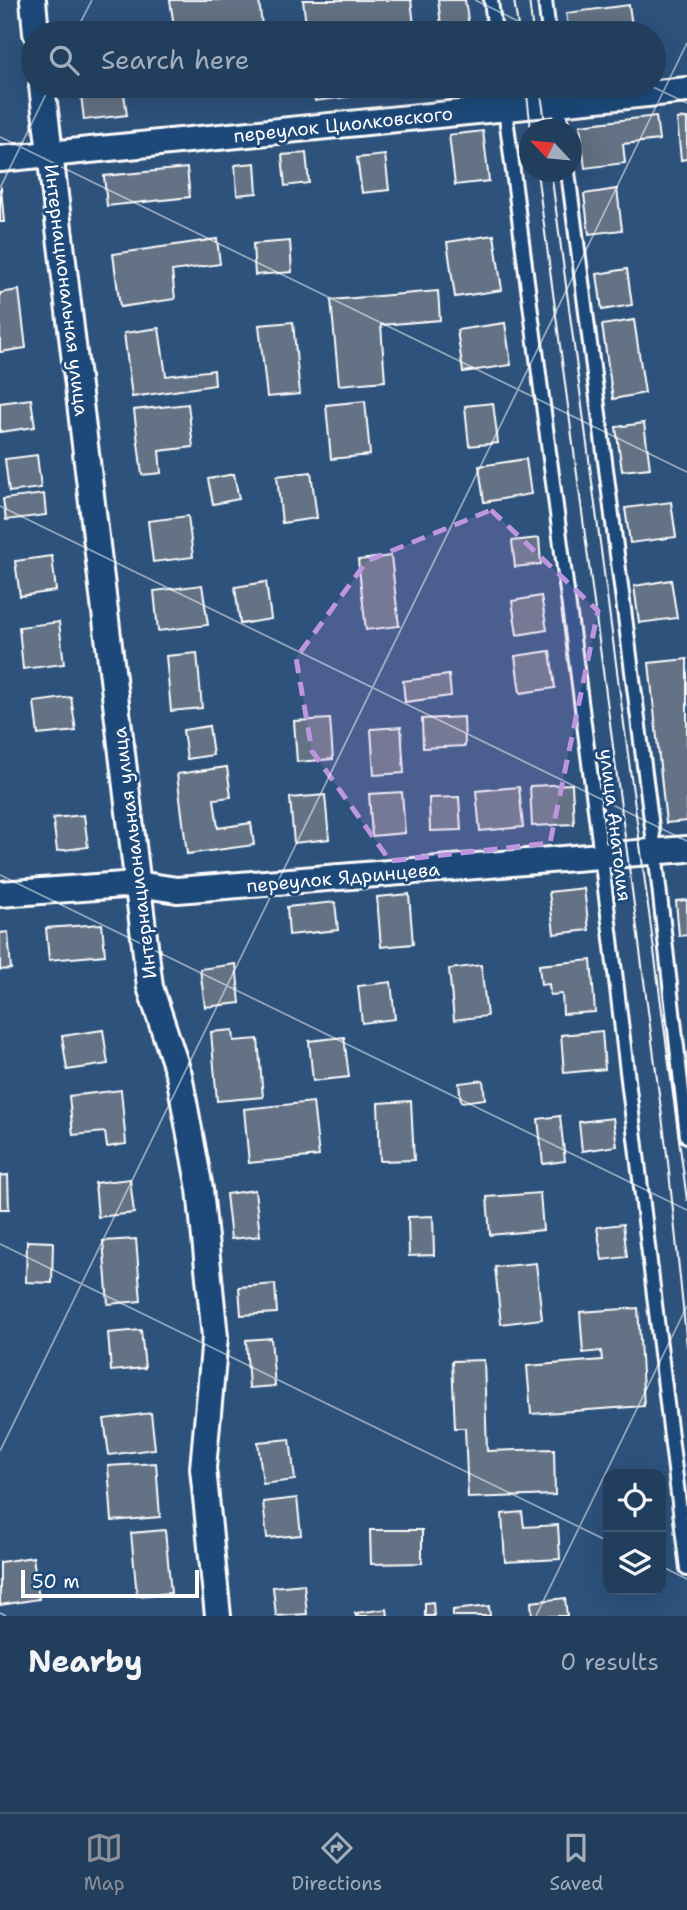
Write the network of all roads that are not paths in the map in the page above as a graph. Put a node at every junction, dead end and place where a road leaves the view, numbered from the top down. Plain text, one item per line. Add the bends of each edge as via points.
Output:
1 (33, 0) edge
2 (491, 0) edge
3 (545, 0) edge
4 (35, 21) edge
5 (494, 21) edge
6 (548, 21) edge
7 (687, 90) edge
8 (666, 91) edge
9 (43, 98) edge
10 (496, 98) edge
11 (504, 98) edge
12 (558, 98) edge
13 (560, 119) edge
14 (49, 153) junction
15 (0, 159) edge
16 (569, 182) edge
17 (687, 849) edge
18 (656, 851) junction
19 (601, 856) junction
20 (137, 884) junction
21 (0, 894) edge
22 (687, 1136) edge
23 (687, 1569) edge
24 (218, 1616) edge

1 - 4 street
2 - 5 lane
3 - 6 lane
7 - 8 street, переулок Циолковского
9 - 14 street, Интернациональная улица
10 - 14 street, переулок Циолковского
11 - 19 lane, улица Анатолия
12 - 13 lane
14 - 15 street, переулок Циолковского
14 - 20 street, Интернациональная улица
16 - 18 lane, улица Анатолия
17 - 18 street, переулок Ядринцева
18 - 19 street, переулок Ядринцева
18 - 22 lane, улица Анатолия
19 - 20 street, переулок Ядринцева via 177,890
19 - 23 lane, улица Анатолия
20 - 21 street, переулок Ядринцева
20 - 24 street, Интернациональная улица via 150,987 179,1075 200,1189 215,1337 203,1468

